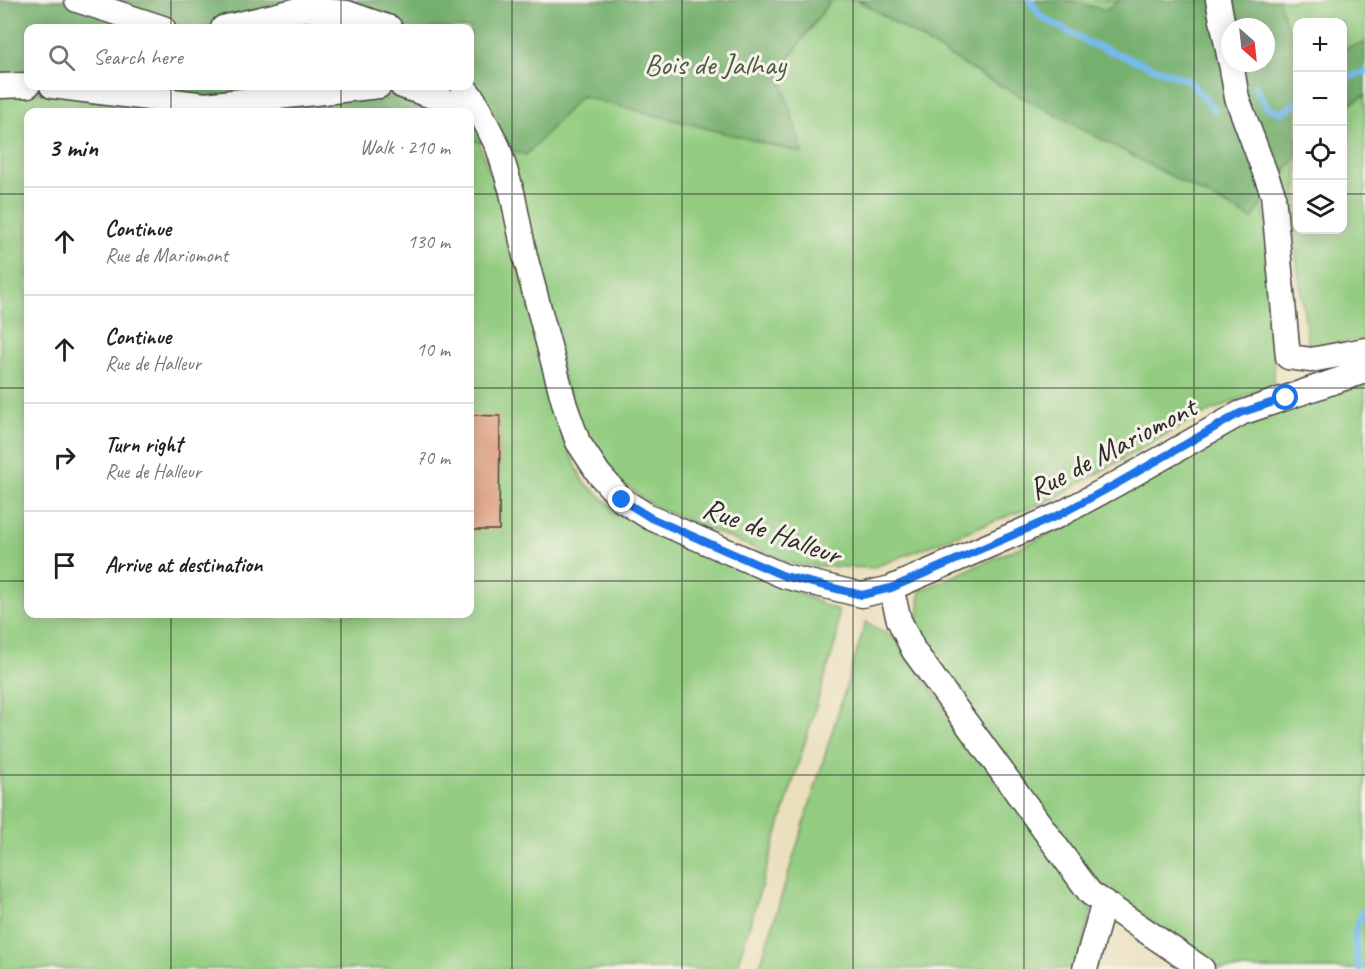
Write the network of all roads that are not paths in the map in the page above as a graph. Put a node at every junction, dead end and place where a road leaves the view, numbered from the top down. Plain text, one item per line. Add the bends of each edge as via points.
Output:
1 (77, 0) edge
2 (1218, 0) edge
3 (1221, 18) edge
4 (151, 24) edge
5 (240, 24) edge
6 (379, 24) edge
7 (1232, 72) edge
8 (0, 86) edge
9 (24, 86) edge
10 (84, 90) edge
11 (342, 90) edge
12 (414, 90) edge
13 (466, 90) edge
14 (457, 108) edge
15 (478, 122) edge
16 (1365, 350) edge
17 (1365, 371) edge
18 (891, 588) junction
19 (1104, 902) junction
20 (1085, 969) edge
21 (1202, 969) edge

1 - 4 street
2 - 3 street
5 - 6 street via 303,9 347,13
7 - 16 street via 1237,98 1273,194 1288,357 1311,360
8 - 9 street
10 - 11 street via 205,105
12 - 14 street
13 - 15 street, Rue de Halleur via 474,100
15 - 18 street, Rue de Halleur via 498,147 512,192 565,406 579,442 622,500 651,518 784,576 862,595
17 - 18 street, Rue de Mariomont via 1240,413 1059,515
18 - 19 street via 899,620 914,651 1090,893
19 - 20 street
19 - 21 street

